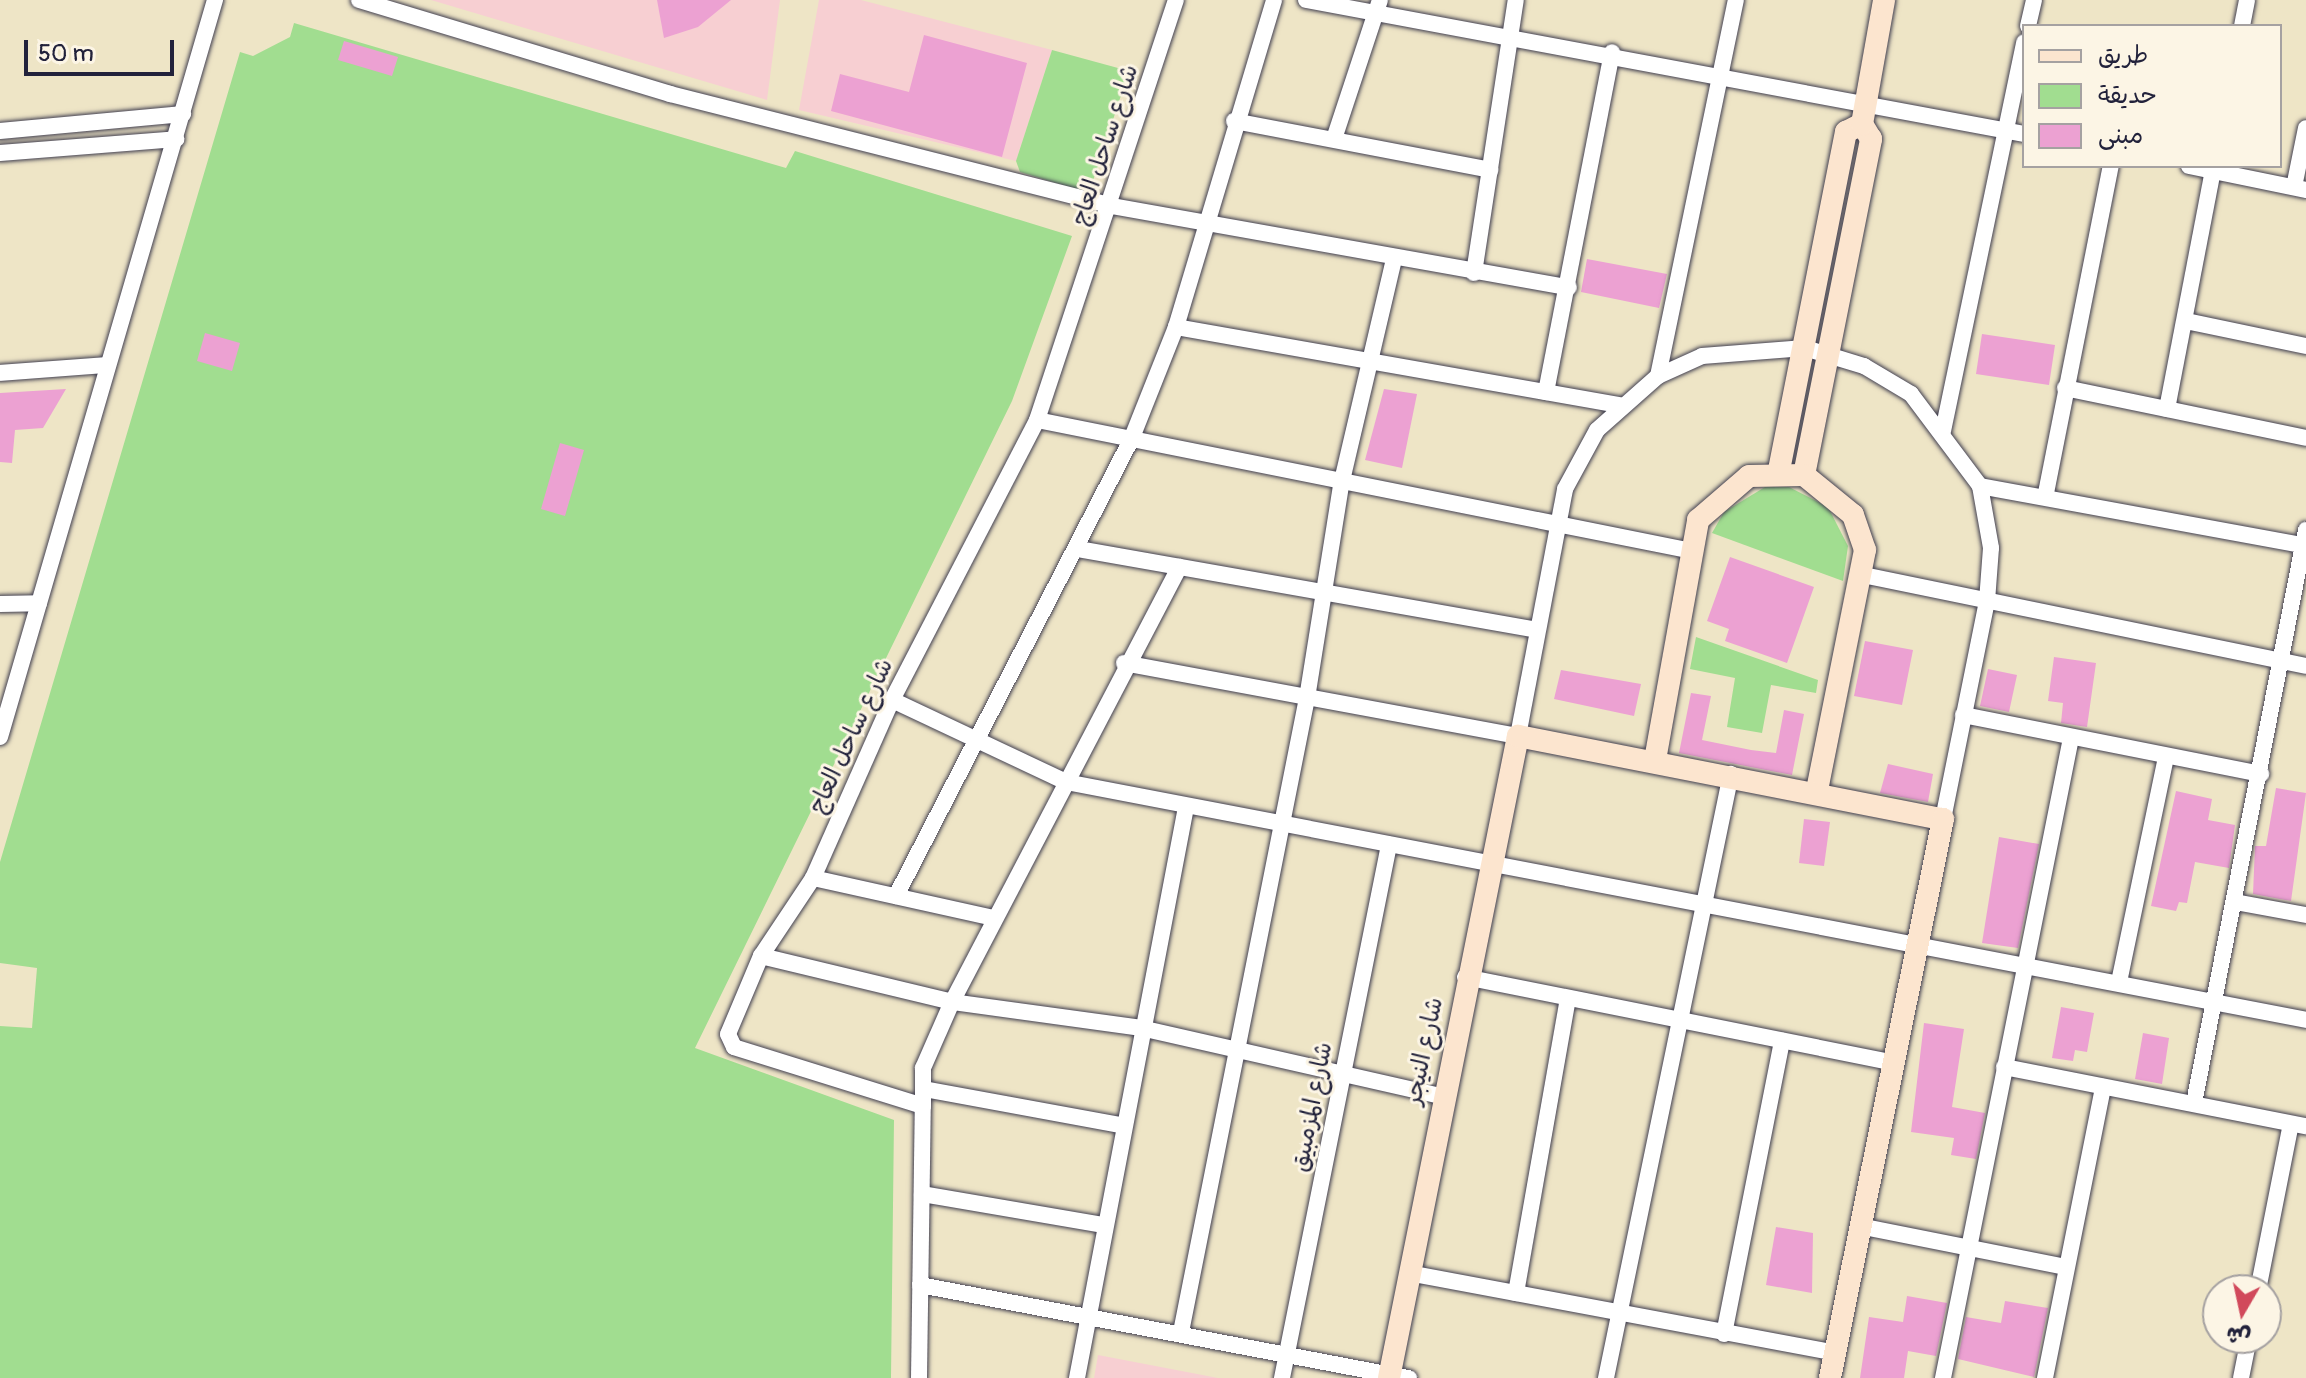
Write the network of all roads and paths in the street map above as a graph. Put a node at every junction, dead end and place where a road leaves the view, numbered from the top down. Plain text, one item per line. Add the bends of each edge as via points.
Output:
1 (215, 0) edge
2 (359, 0) edge
3 (1176, 0) edge
4 (1274, 0) edge
5 (1306, 0) edge
6 (1516, 0) edge
7 (1736, 0) edge
8 (1884, 0) edge
9 (2034, 0) edge
10 (2247, 0) edge
11 (1378, 7) edge
12 (2028, 24) edge
13 (2242, 24) edge
14 (1508, 39) junction
15 (2022, 51) edge
16 (1612, 52) junction
17 (1723, 74) junction
18 (1863, 112) junction
19 (183, 114) junction
20 (1234, 121) junction
21 (2306, 128) edge
22 (0, 131) edge
23 (2005, 131) junction
24 (2022, 134) edge
25 (176, 139) junction
26 (1334, 139) junction
27 (0, 153) edge
28 (2111, 168) edge
29 (2214, 168) edge
30 (1490, 170) junction
31 (2300, 188) edge
32 (1112, 206) junction
33 (1202, 223) junction
34 (1394, 259) junction
35 (1474, 273) junction
36 (1569, 287) junction
37 (2186, 321) junction
38 (1176, 327) junction
39 (2306, 346) edge
40 (1805, 348) junction
41 (1829, 352) junction
42 (1371, 361) junction
43 (107, 365) junction
44 (0, 373) edge
45 (1658, 376) junction
46 (2065, 388) junction
47 (1546, 392) junction
48 (1620, 405) junction
49 (2167, 409) junction
50 (1037, 420) junction
51 (1943, 431) junction
52 (2306, 438) edge
53 (1131, 440) junction
54 (1779, 470) junction
55 (1804, 475) junction
56 (1341, 485) junction
57 (1980, 486) junction
58 (2046, 493) junction
59 (1557, 525) junction
60 (2304, 538) edge
61 (1078, 549) junction
62 (1687, 550) junction
63 (1179, 567) junction
64 (1863, 575) junction
65 (1326, 596) junction
66 (1987, 601) junction
67 (39, 603) junction
68 (0, 604) edge
69 (1537, 630) junction
70 (2282, 661) junction
71 (1124, 663) junction
72 (2306, 666) edge
73 (1307, 698) junction
74 (892, 700) junction
75 (1963, 715) junction
76 (1518, 736) junction
77 (0, 737) edge
78 (2071, 738) junction
79 (974, 740) junction
80 (2166, 757) junction
81 (1655, 760) junction
82 (1731, 774) junction
83 (2261, 774) junction
84 (1066, 782) junction
85 (1817, 791) junction
86 (1186, 807) junction
87 (1943, 819) junction
88 (1282, 827) junction
89 (1389, 845) junction
90 (1491, 865) junction
91 (813, 878) junction
92 (896, 896) junction
93 (2235, 902) junction
94 (1704, 904) junction
95 (2306, 915) edge
96 (993, 918) junction
97 (1918, 945) junction
98 (761, 956) junction
99 (2027, 963) junction
100 (1465, 977) junction
101 (2119, 982) junction
102 (1568, 999) junction
103 (952, 1002) junction
104 (2215, 1002) junction
105 (2306, 1020) edge
106 (1678, 1021) junction
107 (1141, 1028) junction
108 (1782, 1041) junction
109 (1232, 1053) junction
110 (1891, 1062) junction
111 (2004, 1067) junction
112 (1342, 1076) junction
113 (2103, 1087) junction
114 (1440, 1096) junction
115 (924, 1097) junction
116 (2194, 1103) junction
117 (1121, 1125) junction
118 (2298, 1125) edge
119 (922, 1194) junction
120 (1103, 1225) junction
121 (1859, 1226) junction
122 (1966, 1249) junction
123 (2066, 1267) junction
124 (1409, 1273) junction
125 (2262, 1274) edge
126 (920, 1285) junction
127 (1516, 1293) junction
128 (1085, 1313) junction
129 (1618, 1314) junction
130 (1181, 1332) junction
131 (1724, 1334) junction
132 (1286, 1353) junction
133 (1835, 1353) junction
134 (2246, 1354) edge
135 (1396, 1377) edge
136 (919, 1378) edge
137 (1077, 1378) edge
138 (1282, 1378) edge
139 (1606, 1378) edge
140 (1830, 1378) edge
141 (1943, 1378) edge
142 (2045, 1378) edge
143 (2241, 1378) edge

1 - 19 street
2 - 32 street via 670,94
3 - 32 street, شارع ساحل العاج
4 - 20 street
5 - 11 street
6 - 14 street
7 - 17 street
8 - 18 street
9 - 12 street
10 - 13 street
11 - 14 street
11 - 26 street
14 - 16 street
14 - 30 street
15 - 23 street
16 - 17 street
16 - 36 street
17 - 18 street
17 - 45 street
18 - 23 street
18 - 40 street via 1846,132
18 - 41 street via 1871,139
19 - 22 street
19 - 25 street
20 - 26 street
20 - 33 street
21 - 31 street
23 - 24 street
23 - 51 street
25 - 27 street
25 - 43 street
26 - 30 street
28 - 46 street
29 - 31 street
29 - 37 street
30 - 35 street
32 - 33 street
32 - 50 street, شارع ساحل العاج
33 - 34 street
33 - 38 street
34 - 35 street
34 - 42 street
35 - 36 street
36 - 47 street
37 - 39 street
37 - 49 street
38 - 42 street
38 - 53 street
40 - 41 street
40 - 45 street via 1702,356
40 - 54 street
41 - 51 street via 1911,394
41 - 55 street
42 - 47 street
42 - 56 street
43 - 44 street
43 - 67 street
45 - 48 street
46 - 49 street
46 - 58 street
47 - 48 street
48 - 59 street via 1576,460
49 - 52 street
50 - 53 street
50 - 74 street, شارع ساحل العاج
51 - 57 street
53 - 56 street
53 - 61 street
54 - 55 street
54 - 62 street via 1749,476 1720,494 1698,520
55 - 64 street via 1853,515 1865,550
56 - 59 street
56 - 65 street
57 - 58 street
57 - 66 street via 1991,548
58 - 60 street
59 - 62 street
59 - 69 street
60 - 70 street
61 - 63 street
61 - 79 street
62 - 81 street
63 - 65 street
63 - 71 street
64 - 66 street
64 - 85 street
65 - 69 street
65 - 73 street
66 - 70 street
66 - 75 street
67 - 68 street
67 - 77 street
69 - 76 street
70 - 72 street
70 - 83 street
71 - 73 street
71 - 84 street
73 - 76 street
73 - 88 street
74 - 79 street
74 - 91 street, شارع ساحل العاج
75 - 78 street
75 - 87 street
76 - 81 street
76 - 90 street, شارع النيجر
78 - 80 street
78 - 99 street
79 - 84 street
79 - 92 street
80 - 83 street
80 - 101 street
81 - 82 street
82 - 85 street
82 - 94 street
83 - 93 street
84 - 86 street
84 - 96 street
85 - 87 street
86 - 88 street
86 - 107 street
87 - 97 street
88 - 89 street
88 - 109 street
89 - 90 street
89 - 112 street, شارع المزمبيق
90 - 94 street
90 - 100 street, شارع النيجر
91 - 92 street
91 - 98 street, شارع ساحل العاج
92 - 96 street
93 - 95 street
93 - 104 street
94 - 97 street
94 - 106 street
96 - 103 street
97 - 99 street
97 - 110 street
98 - 103 street
98 - 115 street, شارع ساحل العاج via 728,1034 734,1047
99 - 101 street
99 - 111 street
100 - 102 street
100 - 114 street, شارع النيجر
101 - 104 street
102 - 106 street
102 - 127 street
103 - 107 street
103 - 115 street via 923,1068
104 - 105 street
104 - 116 street
106 - 108 street
106 - 129 street
107 - 109 street
107 - 117 street
108 - 110 street
108 - 131 street
109 - 112 street
109 - 130 street
110 - 121 street
111 - 113 street
111 - 122 street
112 - 114 street
112 - 132 street, شارع المزمبيق
113 - 116 street
113 - 123 street
114 - 124 street, شارع النيجر
115 - 117 street, شارع ساحل العاج
115 - 119 street
116 - 118 street
117 - 120 street
118 - 125 street
119 - 120 street
119 - 126 street
120 - 128 street
121 - 122 street
121 - 133 street
122 - 123 street
122 - 141 street
123 - 142 street
124 - 127 street
124 - 135 street, شارع النيجر
126 - 128 street
126 - 136 street
127 - 129 street
128 - 130 street
128 - 137 street
129 - 131 street
129 - 139 street
130 - 132 street
131 - 133 street
132 - 135 street
132 - 138 street, شارع المزمبيق
133 - 140 street
134 - 143 street

